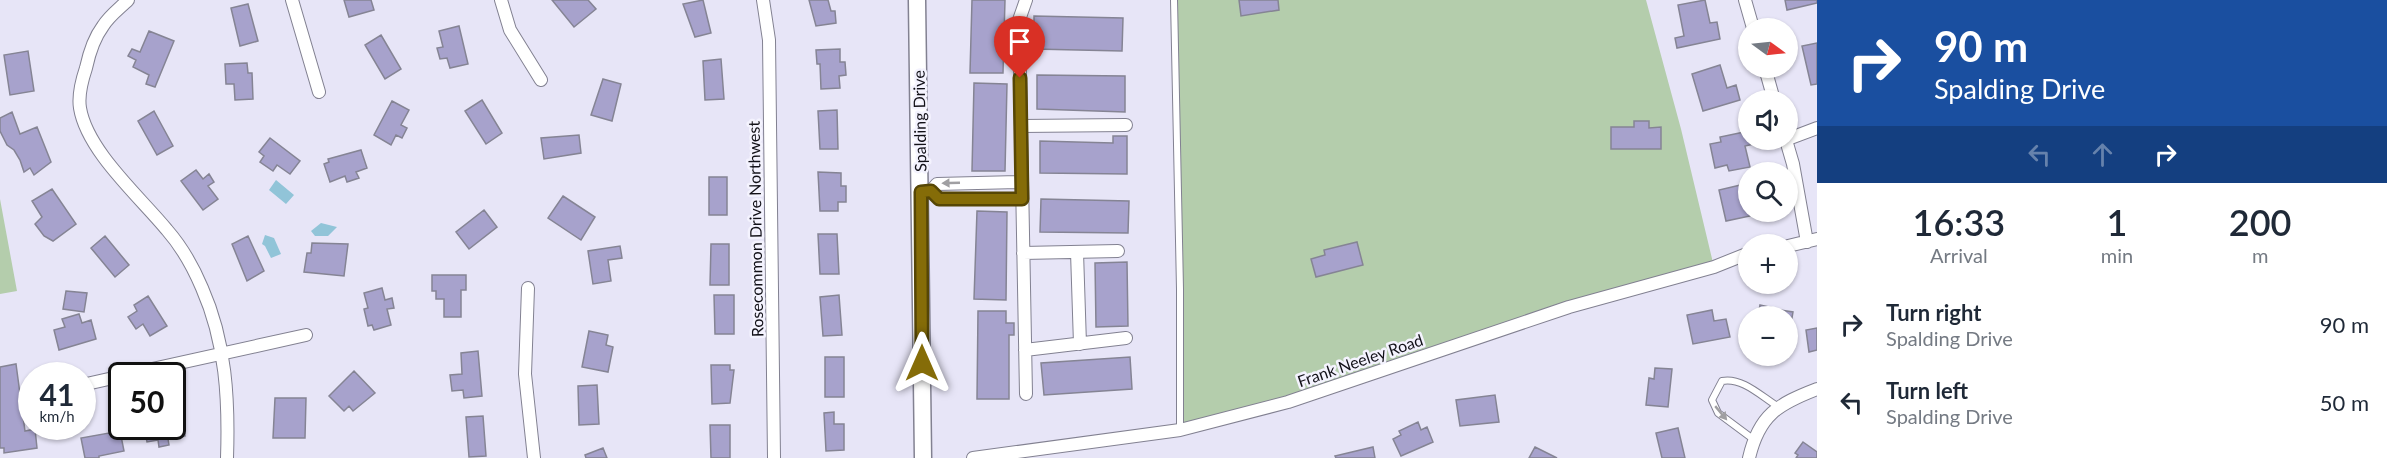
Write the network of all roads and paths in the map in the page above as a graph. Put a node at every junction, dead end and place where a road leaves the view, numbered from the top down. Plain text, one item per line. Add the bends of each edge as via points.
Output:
1 (128, 0) edge
2 (292, 0) edge
3 (501, 0) edge
4 (763, 0) edge
5 (917, 0) edge
6 (1026, 0) edge
7 (1174, 0) edge
8 (1745, 0) edge
9 (1750, 18) edge
10 (541, 80) dead end
11 (319, 92) dead end
12 (1126, 125) dead end
13 (1021, 126) junction
14 (1817, 128) edge
15 (1798, 135) edge
16 (1790, 150) edge
17 (1022, 182) junction
18 (926, 192) junction
19 (1022, 199) junction
20 (1812, 241) edge
21 (1118, 251) dead end
22 (1077, 252) junction
23 (1023, 253) junction
24 (1738, 257) edge
25 (528, 288) dead end
26 (306, 335) dead end
27 (1126, 338) dead end
28 (1080, 344) junction
29 (1025, 351) junction
30 (221, 352) junction
31 (178, 362) edge
32 (1817, 389) edge
33 (1026, 394) dead end
34 (1777, 406) junction
35 (1180, 430) junction
36 (1753, 439) junction
37 (227, 458) edge
38 (534, 458) edge
39 (774, 458) edge
40 (923, 458) edge
41 (973, 458) edge
42 (1749, 458) edge

1 - 30 street via 102,26 90,52 80,108 98,147 123,182 168,231 186,259 202,288 220,338
2 - 11 street
3 - 10 street via 510,30
4 - 39 street, Rosecommon Drive Northwest via 769,40
5 - 18 main road, Spalding Drive
6 - 13 street via 1019,20
7 - 35 lane
8 - 9 street
12 - 13 street
13 - 17 street
14 - 15 street
16 - 20 street
17 -> 18 street, Spalding Drive via 937,184
17 - 19 street
18 - 19 street, Spalding Drive via 939,199
18 - 40 main road, Spalding Drive
19 - 23 street
21 - 22 street
22 - 23 street
22 - 28 street
23 - 29 street
24 - 35 street, Frank Neeley Road via 1569,307 1288,402
25 - 38 street via 525,374
26 - 30 street
27 - 28 street
28 - 29 street
29 - 33 street
30 - 31 street
30 - 37 street via 229,416
32 - 34 street
34 - 36 street
34 -> 36 lane via 1740,382 1722,381 1713,400 1718,413
35 - 41 street, Frank Neeley Road
36 - 42 street

